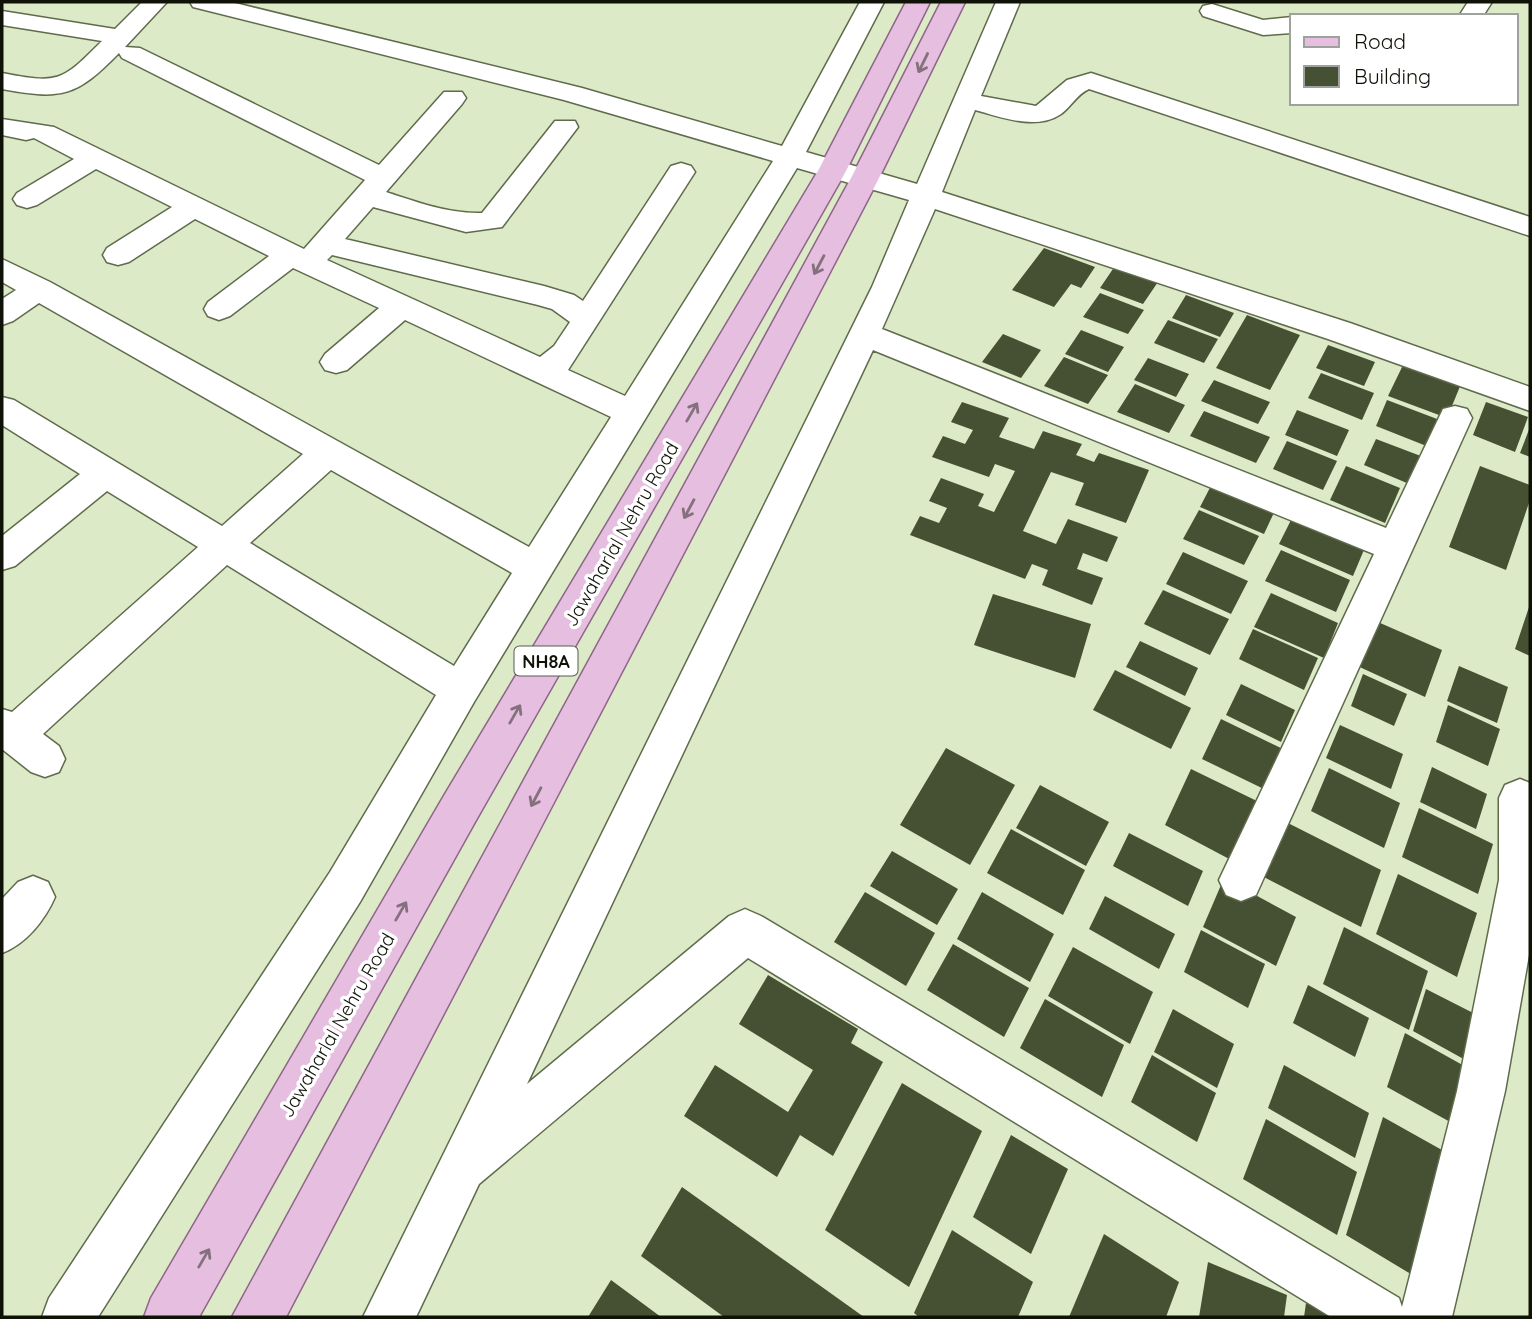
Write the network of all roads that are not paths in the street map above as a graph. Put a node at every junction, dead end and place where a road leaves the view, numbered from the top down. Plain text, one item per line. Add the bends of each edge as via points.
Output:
1 (155, 2) edge
2 (202, 2) edge
3 (918, 2) edge
4 (953, 2) edge
5 (1008, 2) edge
6 (861, 4) edge
7 (1212, 11) dead end
8 (2, 18) edge
9 (1290, 22) edge
10 (126, 45) junction
11 (2, 81) edge
12 (453, 99) dead end
13 (966, 100) junction
14 (565, 127) dead end
15 (24, 131) edge
16 (94, 158) junction
17 (789, 158) junction
18 (681, 172) dead end
19 (848, 176) junction
20 (375, 187) junction
21 (926, 196) junction
22 (27, 199) dead end
23 (194, 206) junction
24 (1530, 227) edge
25 (308, 254) junction
26 (118, 255) dead end
27 (2, 270) edge
28 (39, 289) junction
29 (402, 306) junction
30 (219, 309) dead end
31 (2, 314) edge
32 (586, 318) junction
33 (864, 334) junction
34 (336, 362) dead end
35 (539, 370) junction
36 (1530, 398) edge
37 (2, 409) edge
38 (632, 413) junction
39 (1455, 418) dead end
40 (328, 452) junction
41 (104, 474) junction
42 (224, 547) junction
43 (1397, 548) junction
44 (2, 556) edge
45 (536, 569) junction
46 (460, 690) junction
47 (8, 731) edge
48 (45, 759) dead end
49 (1520, 798) dead end
50 (1241, 880) dead end
51 (33, 897) dead end
52 (2, 931) edge
53 (458, 1172) junction
54 (68, 1317) edge
55 (170, 1317) edge
56 (258, 1317) edge
57 (389, 1317) edge
58 (1380, 1317) edge
59 (1426, 1317) edge

1 - 10 street
2 - 17 street via 573,94
3 - 19 main road, Jawaharlal Nehru Road / NH8A
4 -> 19 main road, Jawaharlal Nehru Road / NH8A
5 - 13 street
6 - 17 street
7 - 9 street via 1263,28 1280,29
8 - 10 street
10 - 11 street via 67,86 52,89
10 - 20 street
12 - 20 street
13 - 21 street
13 - 24 street via 1035,114 1051,109 1076,83 1091,81
14 - 20 street via 486,224 466,223
15 - 16 street
16 - 22 street
16 - 23 street
17 - 19 street
17 - 38 street
18 - 32 street
19 - 21 street
55 -> 19 main road, Jawaharlal Nehru Road / NH8A via 460,808
19 -> 56 main road, Jawaharlal Nehru Road / NH8A
20 - 25 street
21 - 33 street
21 - 36 street
23 - 25 street
23 - 26 street
25 - 29 street
25 - 30 street
25 - 32 street via 544,296 563,302
27 - 28 street
28 - 31 street
28 - 40 street
29 - 34 street
29 - 35 street
32 - 35 street via 565,354
33 - 43 street
33 - 53 street
35 - 38 street
37 - 41 street
38 - 45 street
39 - 43 street
40 - 42 street
40 - 45 street
41 - 42 street
41 - 44 street
42 - 46 street
42 - 47 street
43 - 50 street
45 - 46 street
46 - 54 street via 345,887
47 - 48 street
49 - 59 street via 1521,880 1481,1091
51 - 52 street
53 - 57 street
53 - 58 street via 744,931

